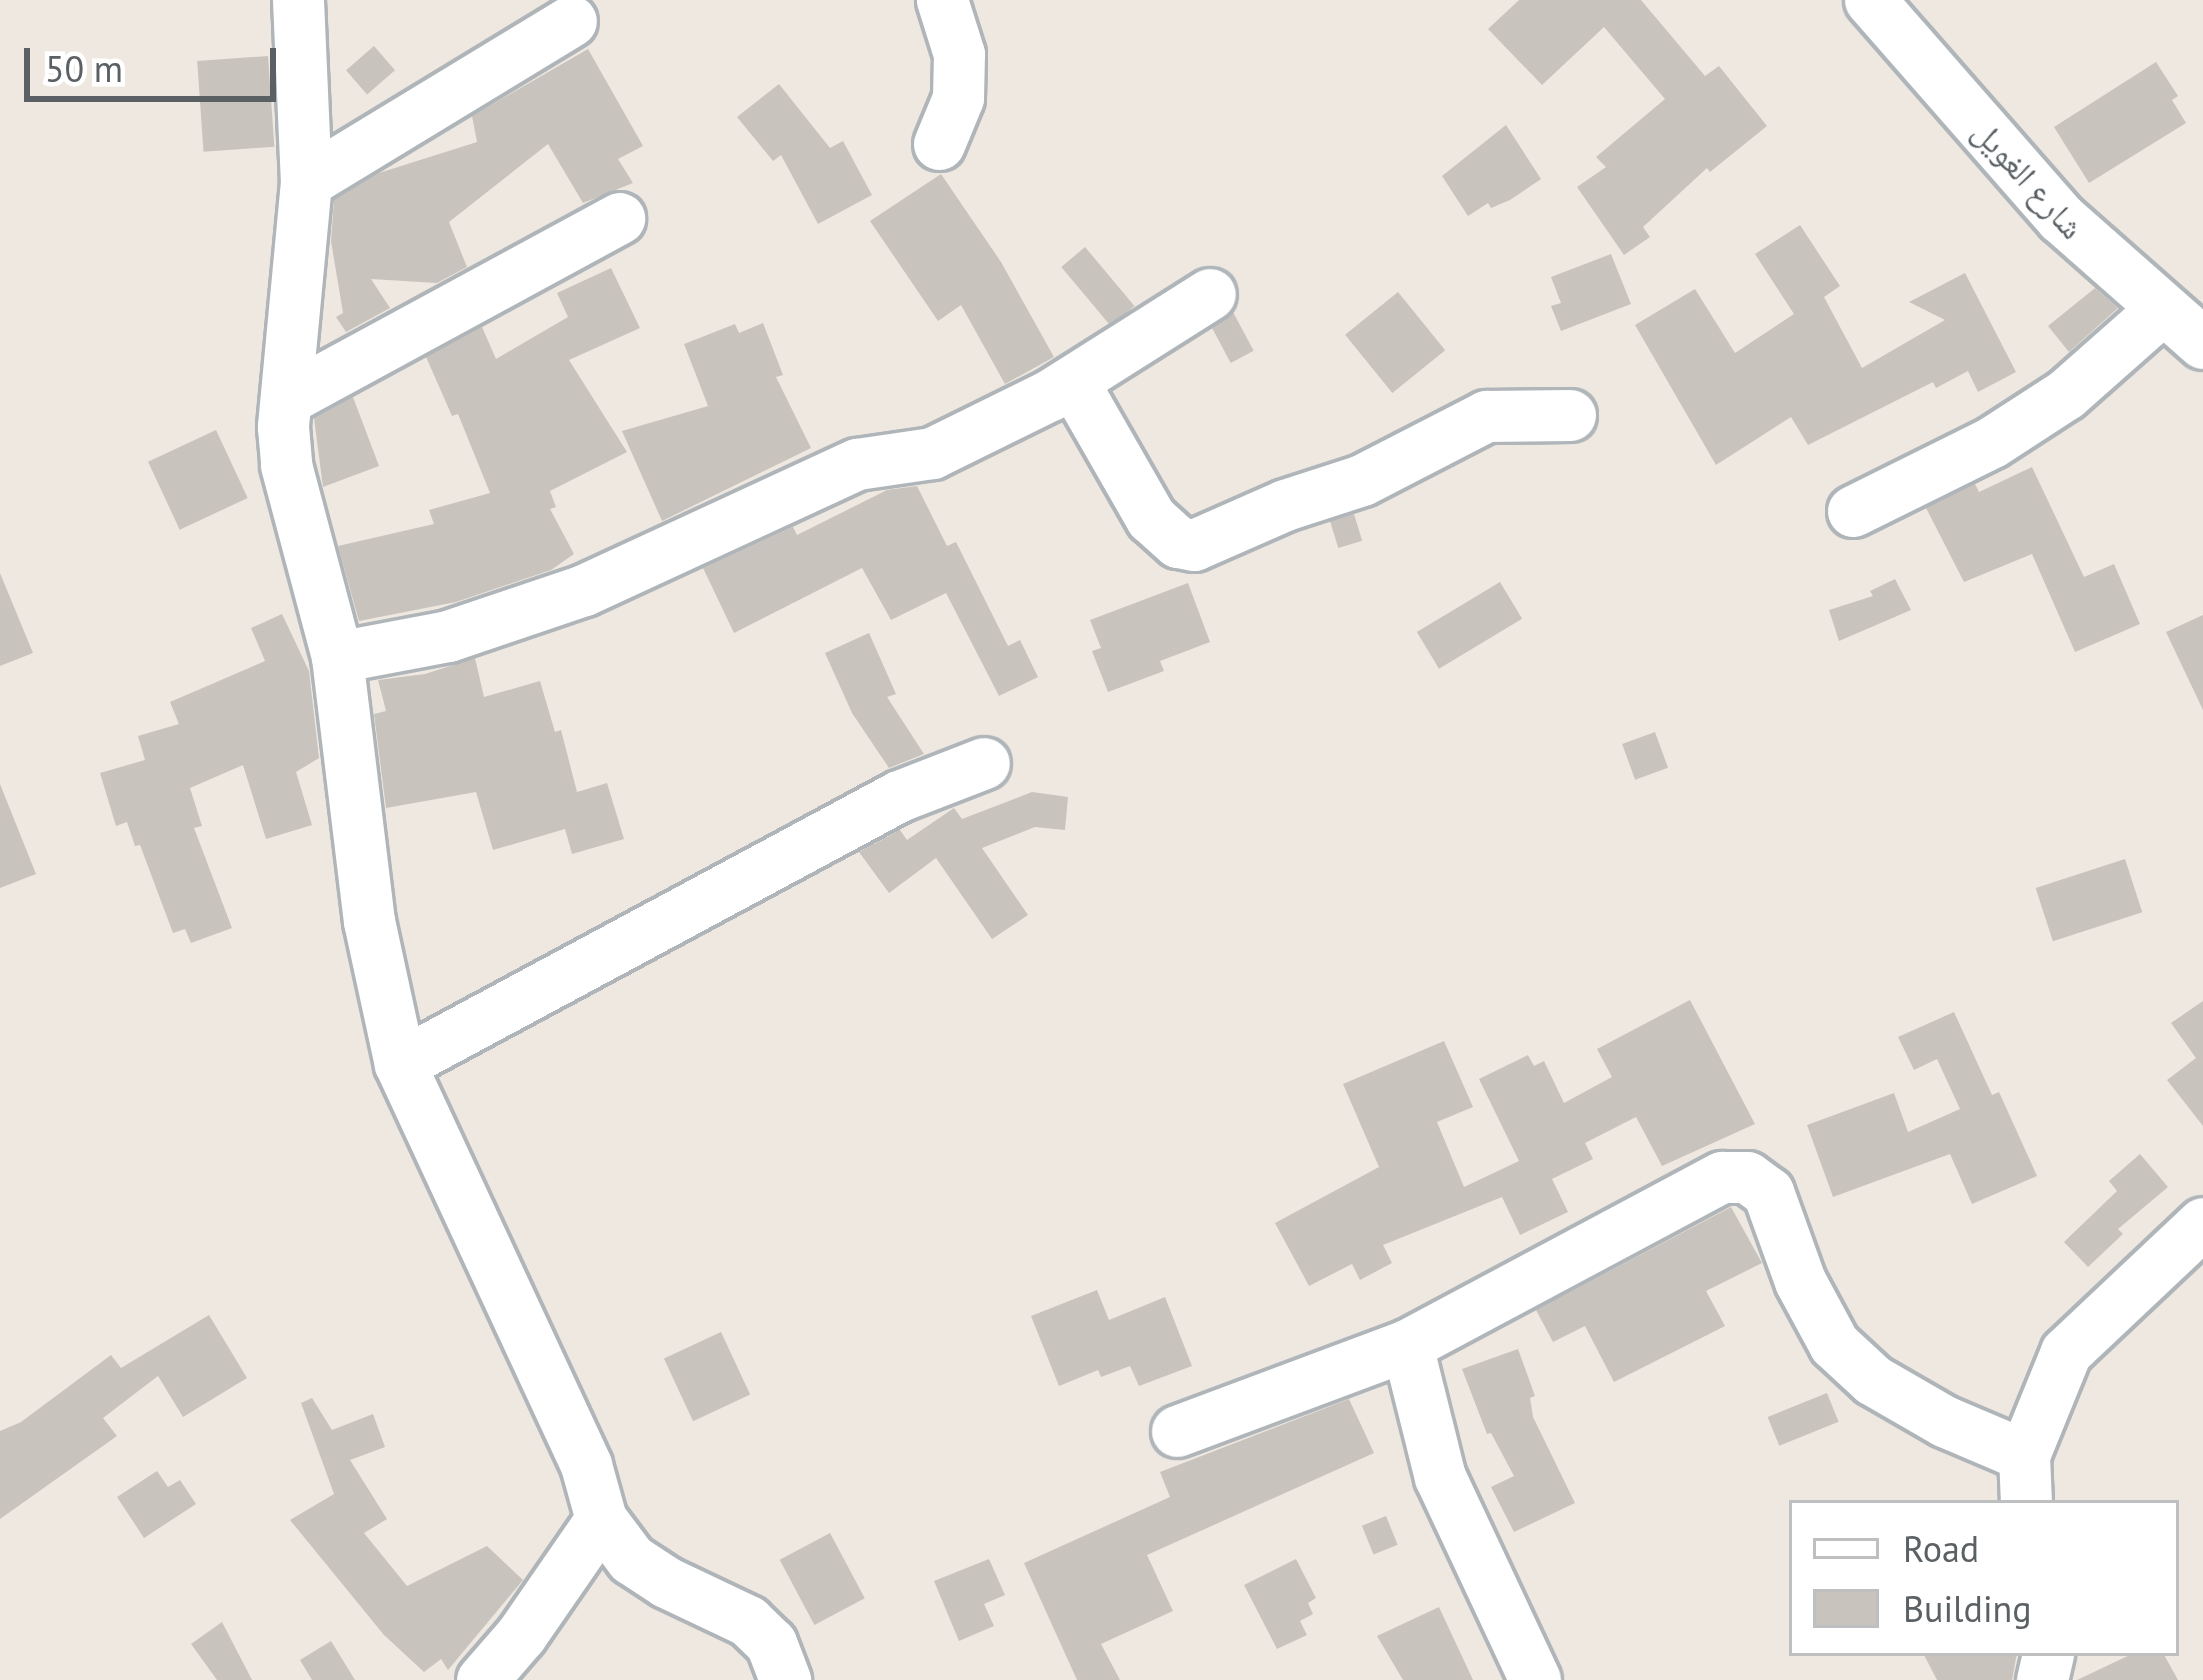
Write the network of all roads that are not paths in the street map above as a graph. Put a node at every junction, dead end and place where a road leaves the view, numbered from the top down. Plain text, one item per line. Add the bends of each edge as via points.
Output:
1 (298, 0) edge
2 (942, 0) edge
3 (1870, 0) edge
4 (571, 21) dead end
5 (939, 143) dead end
6 (306, 182) junction
7 (619, 218) dead end
8 (1210, 294) dead end
9 (2162, 309) junction
10 (2203, 343) edge
11 (1073, 382) junction
12 (288, 398) junction
13 (1570, 415) dead end
14 (1853, 511) dead end
15 (337, 657) junction
16 (984, 763) dead end
17 (400, 1064) junction
18 (2203, 1223) edge
19 (1407, 1345) junction
20 (1177, 1431) dead end
21 (2025, 1479) edge
22 (601, 1519) junction
23 (482, 1680) edge
24 (785, 1680) edge
25 (1534, 1680) edge

1 - 6 street
2 - 5 street via 959,54 958,98
3 - 9 street, شارع الغويل via 2061,218
4 - 6 street
6 - 12 street
7 - 12 street
8 - 11 street
9 - 10 street, شارع الغويل
9 - 14 street via 2066,394 1993,442
11 - 13 street via 1150,518 1194,545 1362,480 1486,416
11 - 15 street via 932,453 856,464 584,590 448,636
12 - 15 street via 286,465
15 - 17 street via 370,921
16 - 17 street via 899,796
17 - 22 street via 586,1465
18 - 21 street via 2066,1352
19 - 20 street
19 - 21 street via 1722,1177 1747,1177 1768,1192 1800,1281 1834,1344 1873,1380
19 - 25 street via 1440,1477
22 - 23 street
22 - 24 street via 631,1559 748,1621 771,1643

